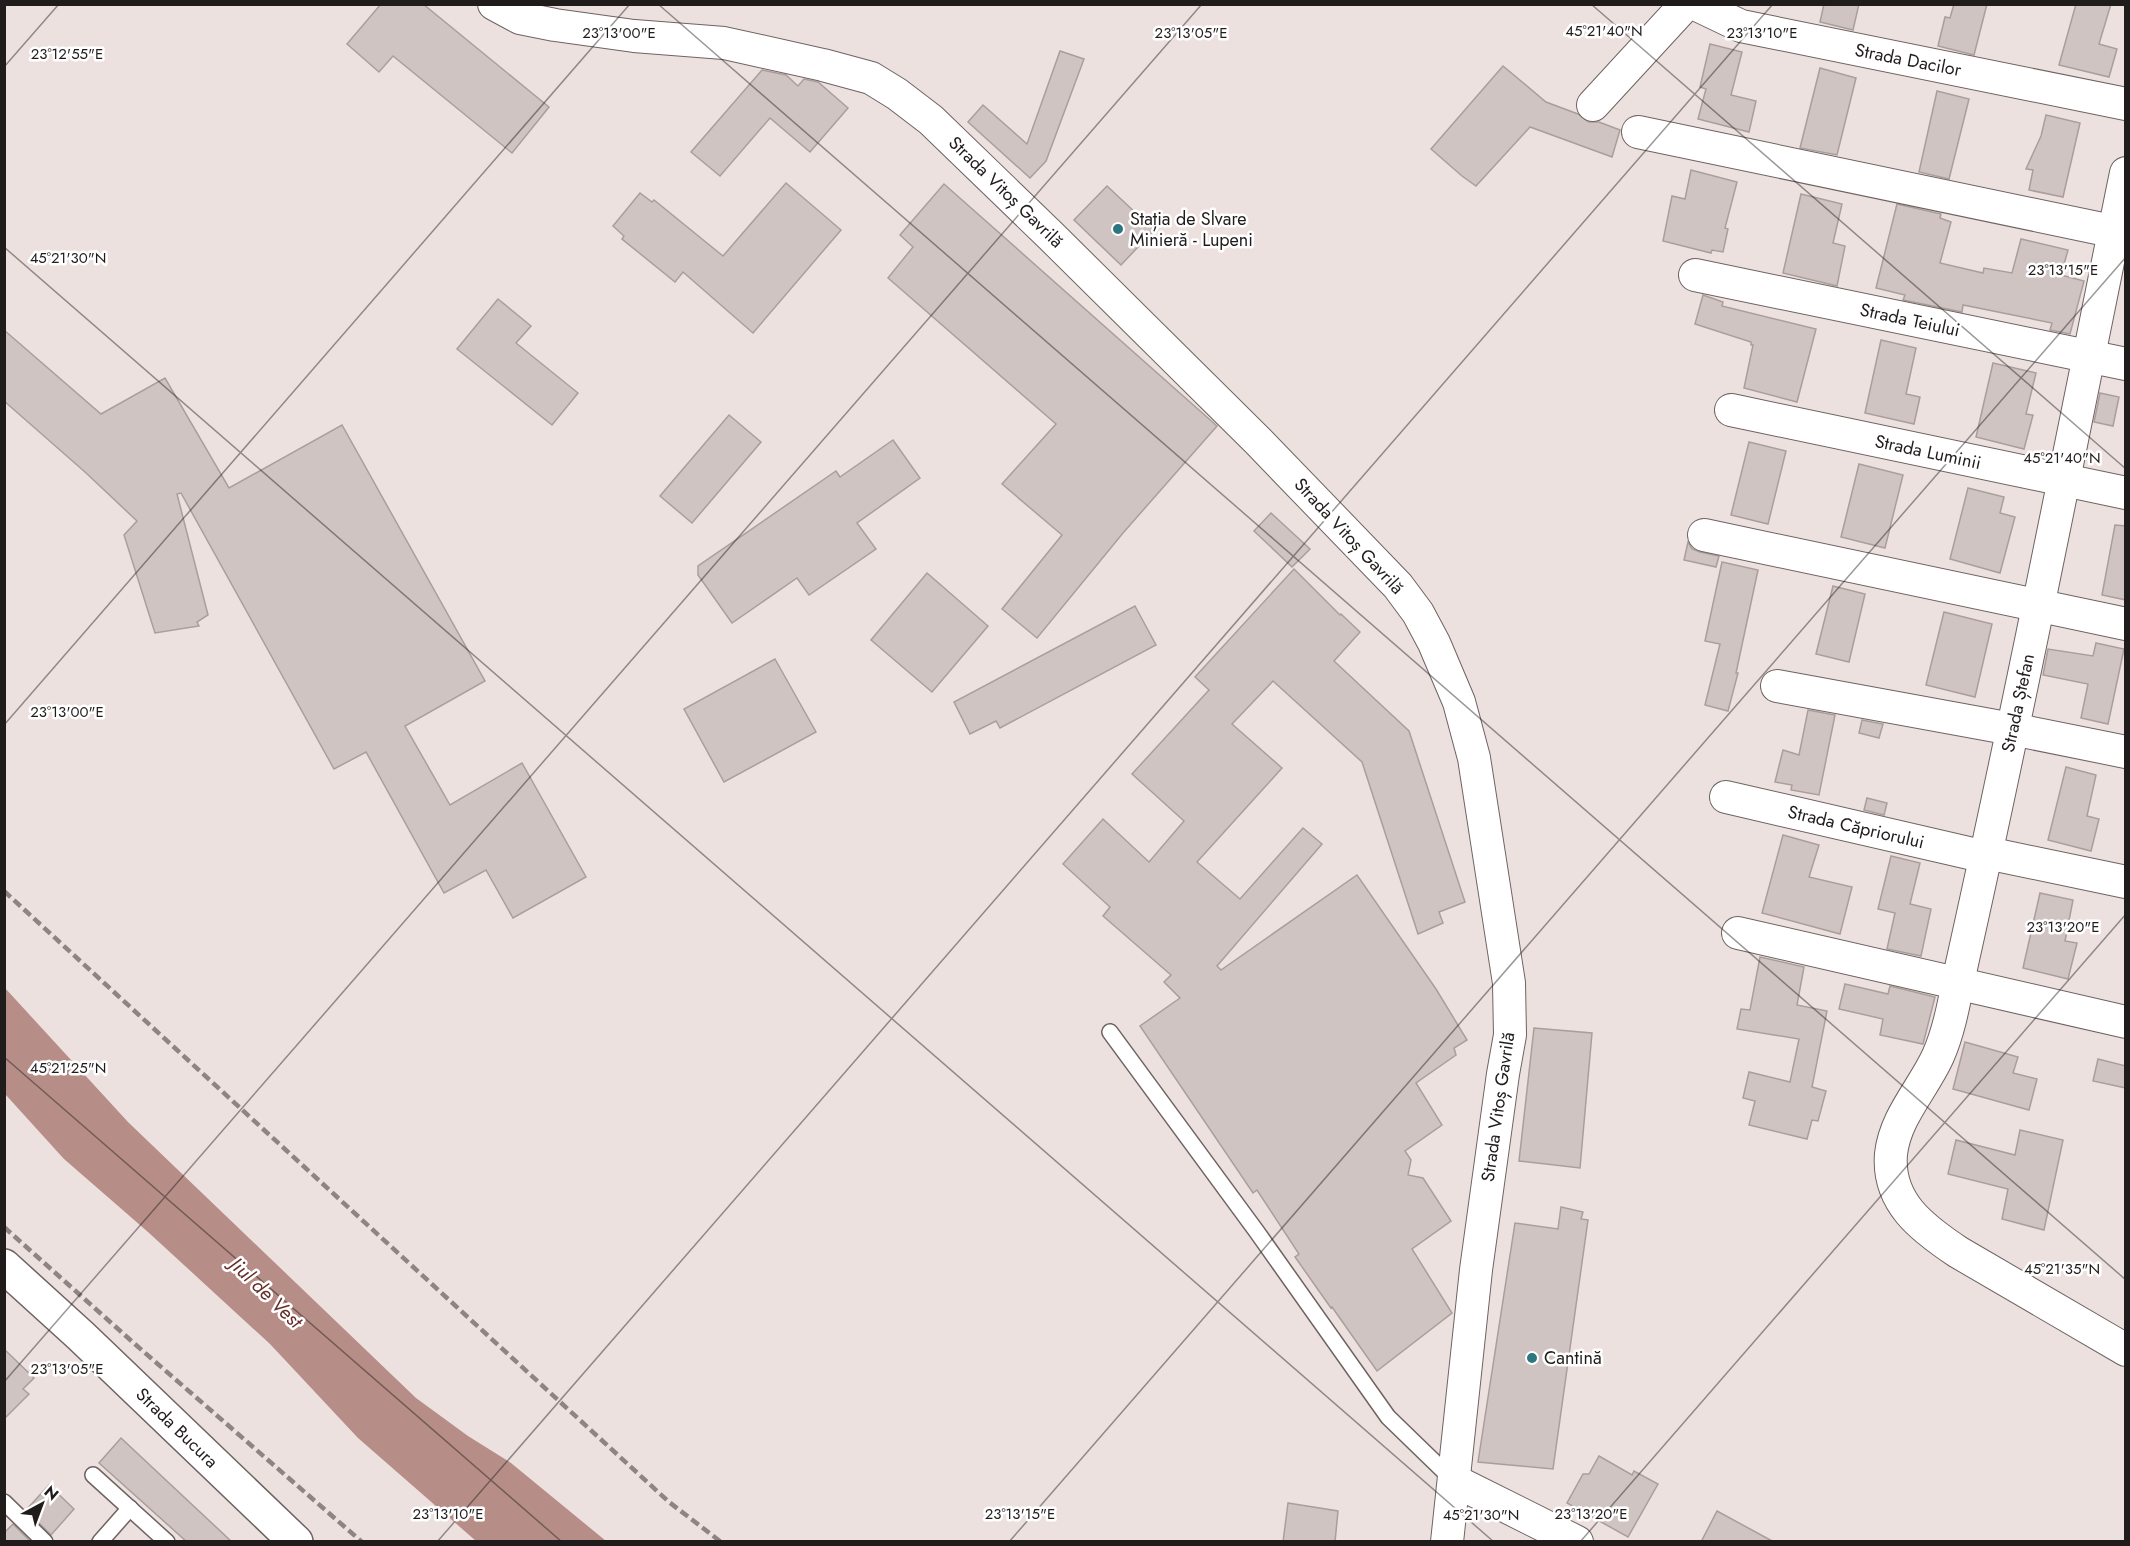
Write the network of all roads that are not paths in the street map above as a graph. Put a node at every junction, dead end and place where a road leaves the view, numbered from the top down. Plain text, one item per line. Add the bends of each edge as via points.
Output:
1 (494, 4) edge
2 (1686, 4) edge
3 (1695, 4) edge
4 (2126, 104) edge
5 (1593, 105) dead end
6 (1638, 132) dead end
7 (2126, 173) edge
8 (2120, 232) edge
9 (1695, 275) dead end
10 (2088, 356) junction
11 (2126, 364) edge
12 (1731, 410) dead end
13 (2063, 480) junction
14 (2126, 493) edge
15 (1704, 535) dead end
16 (2038, 605) junction
17 (2126, 624) edge
18 (1777, 686) dead end
19 (2012, 729) junction
20 (2126, 752) edge
21 (1726, 797) dead end
22 (1986, 855) junction
23 (2126, 882) edge
24 (1738, 933) dead end
25 (1958, 982) junction
26 (2126, 1022) edge
27 (1110, 1032) dead end
28 (4, 1266) edge
29 (2126, 1350) edge
30 (93, 1475) dead end
31 (1455, 1481) junction
32 (4, 1502) edge
33 (130, 1508) junction
34 (283, 1537) edge
35 (45, 1542) edge
36 (100, 1542) edge
37 (167, 1542) edge
38 (1447, 1542) edge
39 (1577, 1542) edge

1 - 31 street, Strada Vitoș Gavrilă via 520,18 555,25 735,45 871,78 897,94 931,120 1258,441 1398,586 1418,613 1459,702 1474,758 1509,983 1510,1035 1476,1270
2 - 5 street
3 - 4 street, Strada Dacilor via 1741,26
6 - 8 street
7 - 8 street, Strada Ștefan
8 - 10 street, Strada Ștefan
9 - 10 street, Strada Teiului
10 - 11 street, Strada Teiului
10 - 13 street, Strada Ștefan
12 - 13 street, Strada Luminii
13 - 14 street, Strada Luminii
13 - 16 street, Strada Ștefan
15 - 16 street
16 - 17 street
16 - 19 street, Strada Ștefan
18 - 19 street
19 - 20 street
19 - 22 street, Strada Ștefan
21 - 22 street, Strada Căpriorului
22 - 23 street, Strada Căpriorului
22 - 25 street, Strada Ștefan
24 - 25 street
25 - 26 street
25 - 29 street, Strada Ștefan via 1939,1054 1902,1117 1891,1154 1900,1200 1914,1218 1958,1252
27 - 31 lane via 1388,1417
28 - 34 main road, Strada Bucura via 90,1344
30 - 33 lane
31 - 38 street, Strada Vitoș Gavrilă
31 - 39 street
32 - 35 lane
33 - 36 lane
33 - 37 lane

